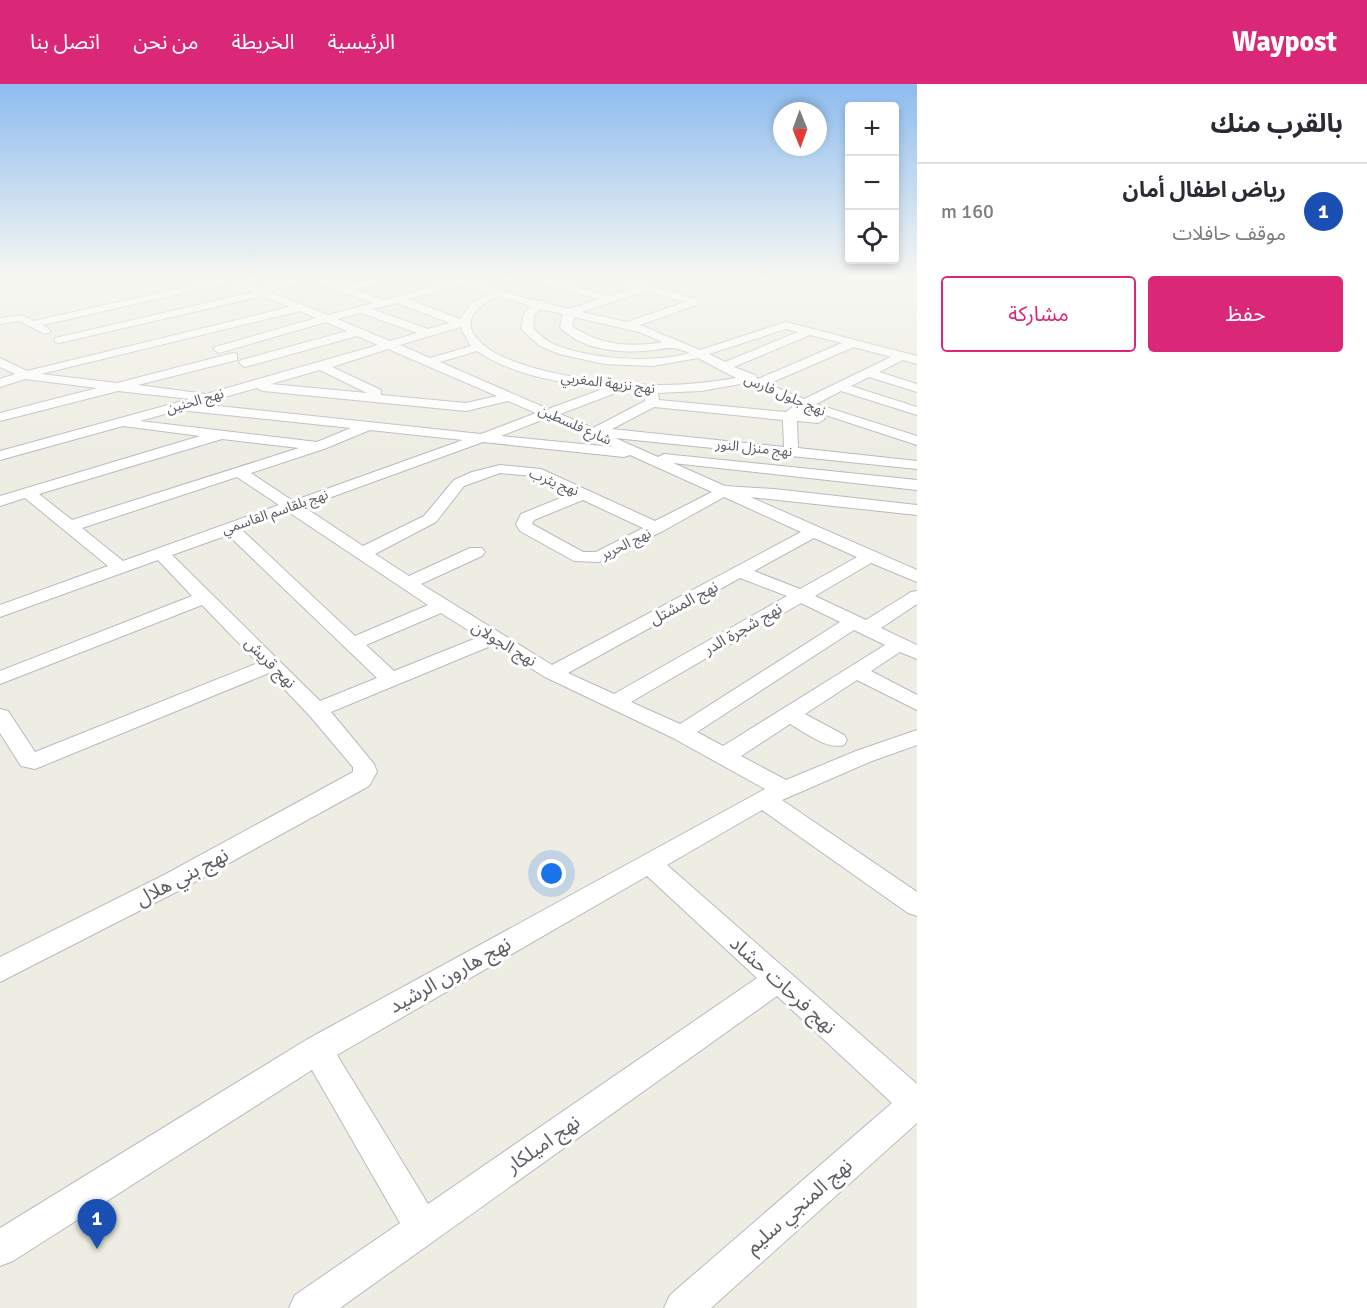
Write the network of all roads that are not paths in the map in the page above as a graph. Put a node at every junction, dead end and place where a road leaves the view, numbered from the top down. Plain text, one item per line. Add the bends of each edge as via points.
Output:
1 (53, 336) edge
2 (75, 336) edge
3 (184, 336) edge
4 (191, 336) edge
5 (266, 336) edge
6 (343, 336) edge
7 (366, 336) edge
8 (418, 336) edge
9 (468, 336) edge
10 (536, 336) edge
11 (579, 336) edge
12 (662, 336) edge
13 (669, 336) edge
14 (752, 336) edge
15 (798, 336) edge
16 (828, 336) edge
17 (59, 340) junction
18 (671, 340) junction
19 (852, 343) junction
20 (386, 346) junction
21 (478, 347) junction
22 (219, 349) junction
23 (559, 350) junction
24 (704, 354) junction
25 (903, 356) junction
26 (233, 357) junction
27 (92, 359) junction
28 (917, 360) edge
29 (429, 362) junction
30 (245, 363) junction
31 (729, 365) junction
32 (3, 366) edge
33 (321, 366) junction
34 (513, 366) junction
35 (868, 373) junction
36 (25, 376) junction
37 (273, 379) junction
38 (472, 380) junction
39 (752, 380) junction
40 (0, 383) edge
41 (250, 385) junction
42 (118, 386) junction
43 (619, 387) junction
44 (840, 387) junction
45 (917, 388) edge
46 (652, 396) junction
47 (208, 397) junction
48 (387, 398) junction
49 (504, 398) junction
50 (806, 404) junction
51 (179, 406) junction
52 (917, 411) edge
53 (550, 414) junction
54 (790, 416) junction
55 (0, 417) edge
56 (118, 423) junction
57 (678, 423) junction
58 (369, 425) junction
59 (731, 428) junction
60 (849, 429) junction
61 (593, 432) junction
62 (223, 434) junction
63 (485, 437) junction
64 (917, 439) edge
65 (320, 446) junction
66 (791, 452) junction
67 (0, 456) edge
68 (644, 456) junction
69 (852, 459) junction
70 (917, 465) edge
71 (239, 472) junction
72 (917, 485) edge
73 (725, 491) junction
74 (27, 492) junction
75 (583, 494) junction
76 (0, 501) edge
77 (291, 506) junction
78 (917, 510) edge
79 (71, 526) junction
80 (230, 527) junction
81 (657, 528) junction
82 (814, 531) junction
83 (476, 552) dead end
84 (160, 553) junction
85 (363, 553) junction
86 (871, 556) junction
87 (121, 568) junction
88 (741, 572) junction
89 (917, 577) edge
90 (408, 583) junction
91 (799, 596) junction
92 (917, 596) edge
93 (206, 597) junction
94 (442, 606) junction
95 (0, 611) edge
96 (860, 625) junction
97 (494, 638) junction
98 (352, 644) junction
99 (908, 649) edge
100 (271, 665) junction
101 (855, 671) junction
102 (552, 673) junction
103 (0, 678) edge
104 (391, 680) junction
105 (615, 702) junction
106 (917, 703) edge
107 (317, 710) junction
108 (788, 714) junction
109 (0, 716) edge
110 (681, 733) junction
111 (836, 740) dead end
112 (910, 746) edge
113 (724, 756) junction
114 (361, 780) joint
115 (774, 794) junction
116 (649, 863) junction
117 (917, 906) edge
118 (0, 970) edge
119 (777, 980) junction
120 (317, 1050) junction
121 (916, 1105) edge
122 (423, 1229) junction
123 (0, 1248) edge
124 (308, 1308) edge
125 (683, 1308) edge

1 - 17 street
2 - 17 street
3 - 27 street
4 - 22 street
5 - 22 street
6 - 30 street
7 - 20 street, شارع فلسطين
8 - 20 street, نهج الحنين
9 - 21 street
10 - 23 street
11 - 18 street via 634,346 660,345
12 - 18 street, نهج جلول فارس
13 - 24 street, نهج جلول فارس
14 - 24 street
15 - 31 street
16 - 19 street
17 - 27 street
18 - 24 street, نهج جلول فارس
19 - 25 street
19 - 39 street, نهج نزيهة المغربي
20 - 29 street, شارع فلسطين
20 - 33 street, نهج الحنين
20 - 49 street
21 - 29 street
21 - 34 street, نهج نزيهة المغربي
22 - 26 street
23 - 24 street via 630,362 670,361
23 - 34 street
24 - 31 street, نهج جلول فارس
24 - 39 street, نهج جلول فارس
25 - 28 street
25 - 35 street
26 - 30 street
26 - 42 street
27 - 36 street
29 - 38 street, شارع فلسطين
30 - 37 street
31 - 39 street, نهج جلول فارس
32 - 36 street
33 - 37 street, نهج الحنين
33 - 48 street
34 - 38 street
34 - 43 street, نهج نزيهة المغربي
35 - 44 street
35 - 45 street
36 - 40 street
36 - 42 street
37 - 41 street, نهج الحنين
38 - 49 street, شارع فلسطين
39 - 46 street, نهج نزيهة المغربي
39 - 50 street, نهج جلول فارس
41 - 47 street, نهج الحنين
41 - 48 street
42 - 47 street
42 - 55 street
43 - 46 street, نهج نزيهة المغربي
43 - 53 street, نهج بلقاسم القاسمي
44 - 50 street
44 - 52 street
46 - 57 street
46 - 61 street
47 - 51 street, نهج الحنين
48 - 49 street via 466,407
49 - 53 street, شارع فلسطين
50 - 54 street
50 - 60 street, نهج جلول فارس
50 - 64 street, نهج جلول فارس
51 - 56 street, نهج الحنين
51 - 58 street
53 - 61 street, شارع فلسطين
53 - 63 street, نهج بلقاسم القاسمي
54 - 59 street
54 - 60 street
54 - 66 street
56 - 62 street
56 - 67 street, نهج الحنين
57 - 59 street, نهج منزل النور
57 - 59 street
57 - 61 street, نهج منزل النور
58 - 63 street
58 - 65 street
59 - 66 street, نهج منزل النور
60 - 64 street, نهج جلول فارس
60 - 69 street
61 - 68 street, شارع فلسطين
62 - 65 street
62 - 74 street
63 - 68 street
63 - 77 street, نهج بلقاسم القاسمي
65 - 71 street
66 - 69 street, نهج منزل النور
68 - 72 street
68 - 73 street, شارع فلسطين
69 - 70 street, نهج منزل النور
71 - 77 street, نهج الجولان
71 - 79 street
73 - 78 street
73 - 81 street, نهج الحرير
73 - 82 street, شارع فلسطين
74 - 76 street
74 - 79 street
75 - 81 street, نهج يثرب
75 - 81 street, نهج الحرير via 527,517 526,528 586,559 599,557
75 - 85 street, نهج يثرب via 543,475 522,470 500,469 477,475 459,483 425,522
77 - 80 street, نهج بلقاسم القاسمي
77 - 85 street, نهج الجولان
79 - 87 street
80 - 84 street, نهج بلقاسم القاسمي
80 - 98 street
82 - 86 street, شارع فلسطين
82 - 88 street, نهج المشتل
83 - 90 street
84 - 87 street, نهج بلقاسم القاسمي
84 - 93 street, نهج قريش
85 - 90 street, نهج الجولان
86 - 89 street, شارع فلسطين
86 - 91 street, نهج شجرة الدر
87 - 95 street, نهج بلقاسم القاسمي
88 - 91 street
88 - 102 street, نهج المشتل
90 - 94 street, نهج الجولان
91 - 96 street
91 - 105 street, نهج شجرة الدر
92 - 96 street
93 - 100 street, نهج قريش
93 - 103 street
94 - 97 street, نهج الجولان
94 - 98 street
96 - 99 street
96 - 110 street
97 - 102 street, نهج الجولان
97 - 104 street
98 - 104 street
99 - 101 street
100 - 107 street, نهج قريش
100 - 109 street via 32,761
101 - 106 street
101 - 108 street
102 - 105 street, نهج الجولان
104 - 107 street
105 - 110 street, نهج الجولان
107 - 114 street, نهج قريش via 363,764 366,770
108 - 111 street
108 - 113 street
110 - 113 street, نهج الجولان
112 - 115 street, نهج هارون الرشيد
113 - 115 street, نهج الجولان
114 - 118 street, نهج بني هلال
115 - 116 street, نهج هارون الرشيد
115 - 117 street, نهج الجولان
116 - 119 street, نهج فرحات حشاد
116 - 120 street, نهج هارون الرشيد
119 - 121 street, نهج فرحات حشاد
119 - 122 street, نهج اميلكار
120 - 122 street
120 - 123 street, نهج هارون الرشيد
121 - 125 street, نهج المنجي سليم
122 - 124 street, نهج اميلكار

